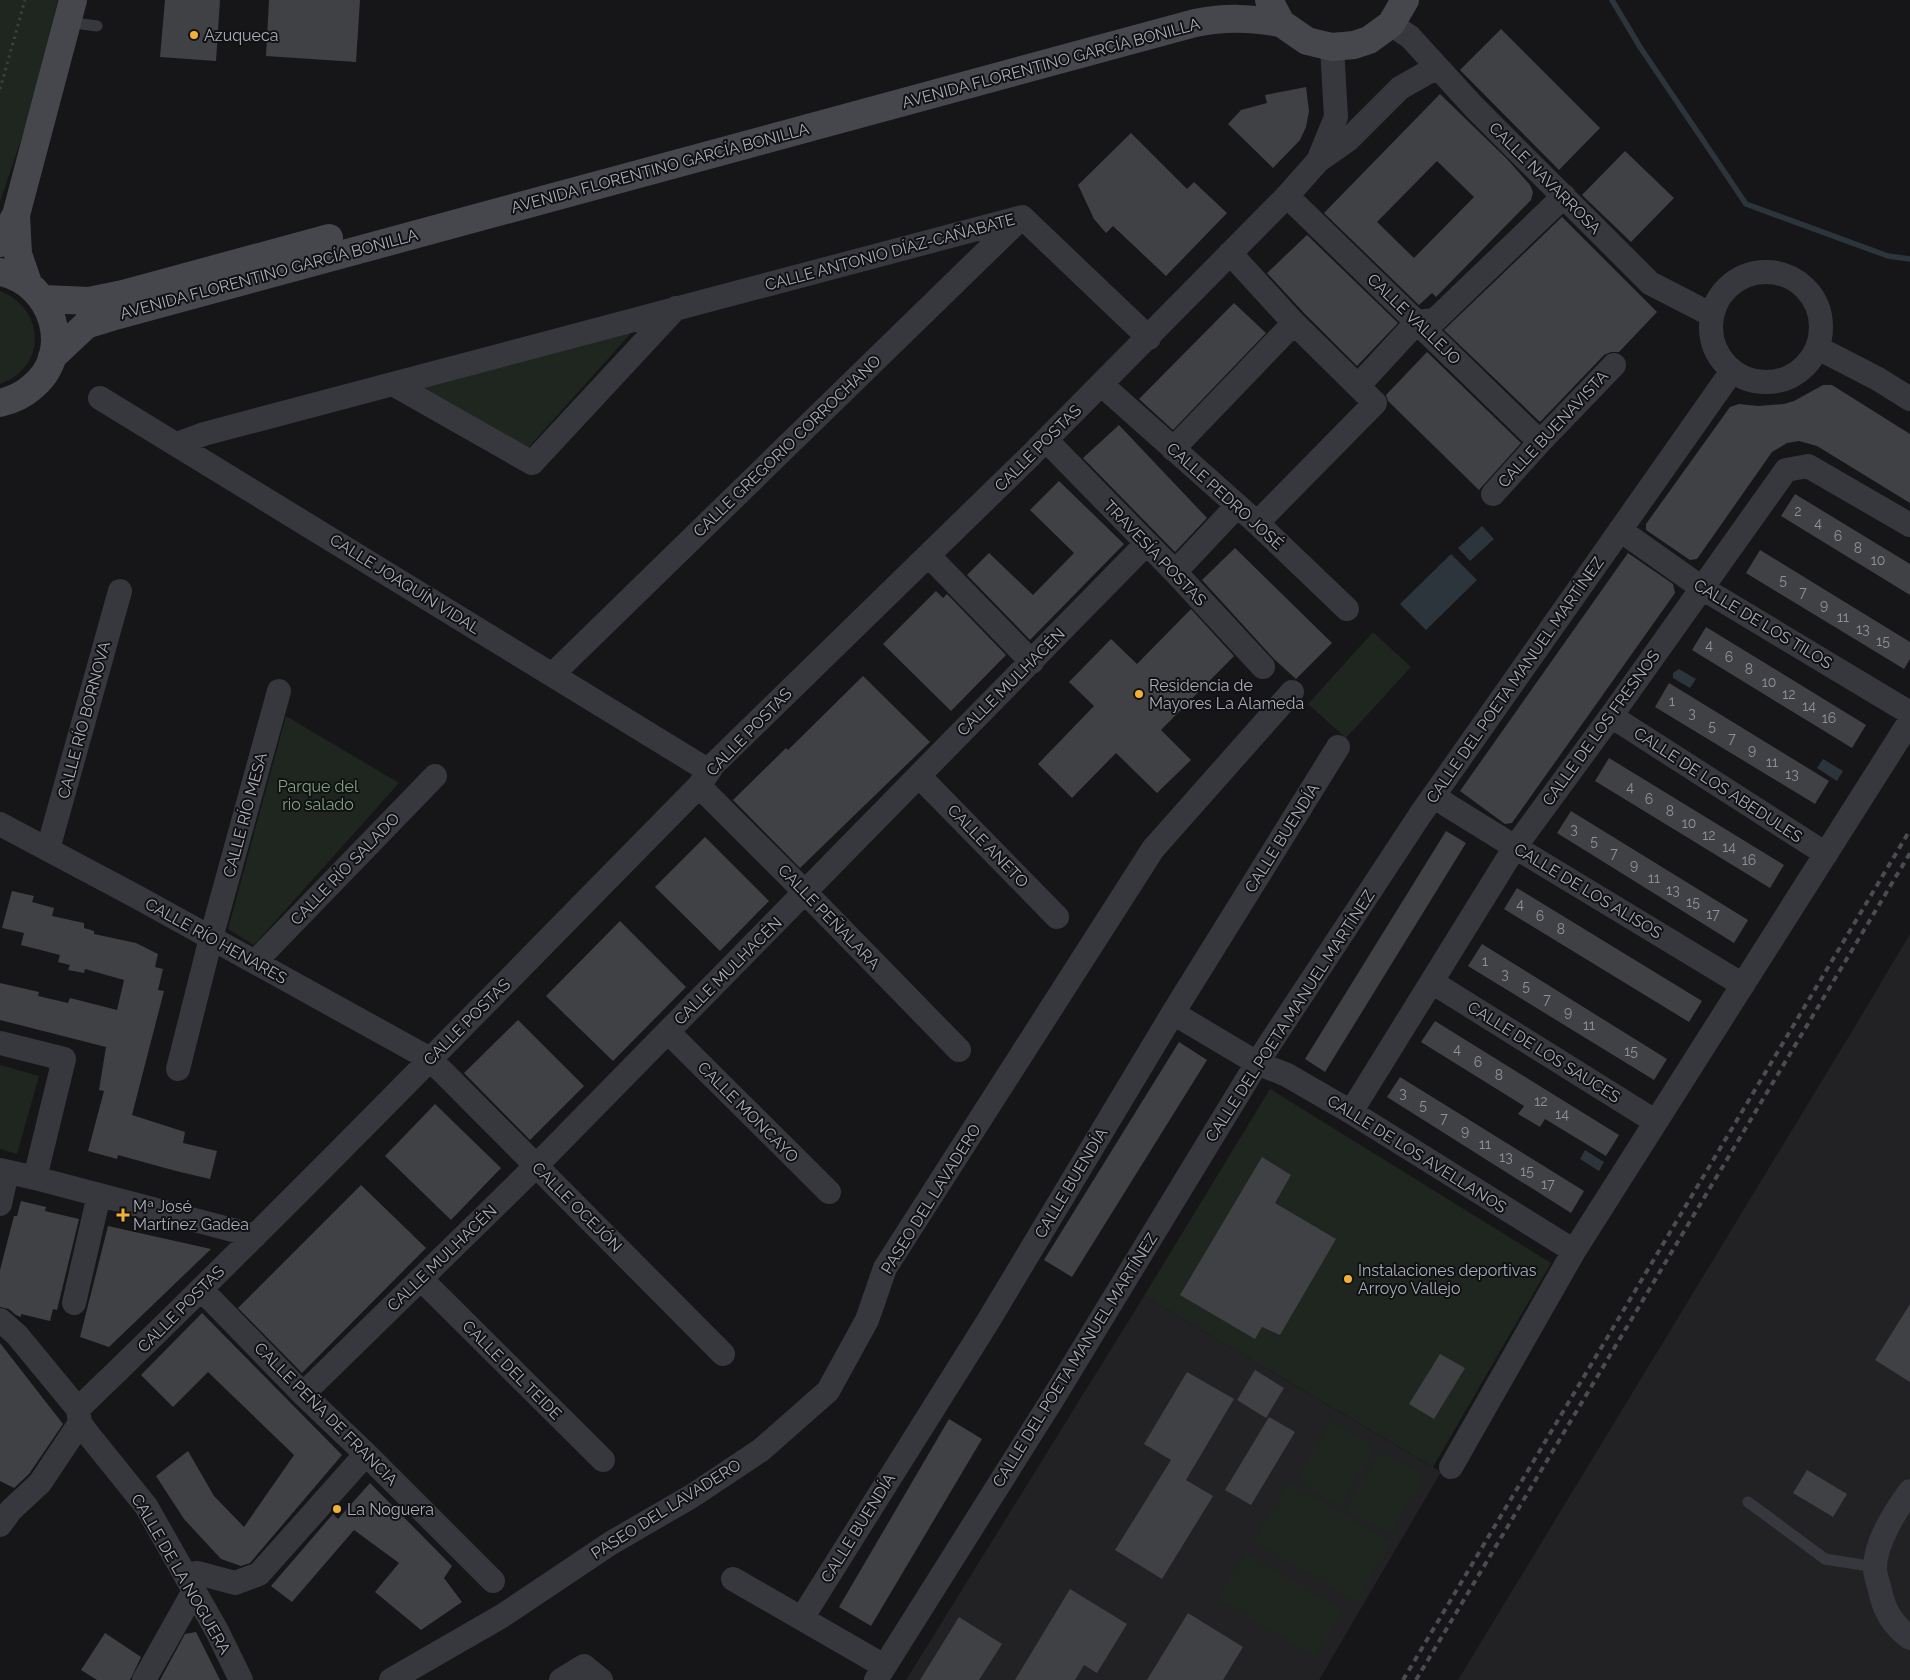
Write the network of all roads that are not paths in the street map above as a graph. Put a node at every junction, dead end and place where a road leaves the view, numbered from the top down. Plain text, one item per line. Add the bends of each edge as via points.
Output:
1 (1208, 0) edge
2 (1405, 0) edge
3 (70, 11) edge
4 (1275, 11) edge
5 (1391, 24) junction
6 (97, 26) dead end
7 (1332, 47) junction
8 (1437, 68) junction
9 (1318, 161) junction
10 (1287, 196) junction
11 (1564, 196) junction
12 (16, 215) junction
13 (1022, 217) junction
14 (0, 243) edge
15 (1230, 253) junction
16 (0, 272) edge
17 (36, 291) junction
18 (676, 308) junction
19 (1712, 315) junction
20 (1417, 322) junction
21 (1294, 324) junction
22 (1149, 338) junction
23 (1818, 348) junction
24 (52, 357) junction
25 (1614, 365) dead end
26 (1732, 371) junction
27 (393, 384) junction
28 (1102, 385) junction
29 (1358, 386) junction
30 (100, 398) dead end
31 (1910, 399) edge
32 (0, 403) edge
33 (1046, 440) junction
34 (1540, 442) junction
35 (177, 444) junction
36 (1174, 449) junction
37 (1493, 494) dead end
38 (1238, 506) junction
39 (1257, 524) junction
40 (1910, 525) edge
41 (1620, 530) junction
42 (1146, 543) junction
43 (928, 556) junction
44 (1175, 572) junction
45 (1702, 588) junction
46 (120, 591) dead end
47 (1347, 609) dead end
48 (1032, 662) junction
49 (1263, 667) dead end
50 (553, 674) junction
51 (279, 691) dead end
52 (1292, 692) dead end
53 (1910, 713) edge
54 (1611, 716) junction
55 (1910, 721) edge
56 (1338, 747) dead end
57 (435, 776) dead end
58 (919, 776) junction
59 (704, 778) junction
60 (1434, 795) junction
61 (0, 824) edge
62 (1514, 847) junction
63 (48, 849) junction
64 (1826, 854) junction
65 (805, 892) junction
66 (1058, 917) dead end
67 (211, 938) junction
68 (255, 962) junction
69 (1432, 982) junction
70 (1743, 985) junction
71 (1173, 1013) junction
72 (668, 1032) junction
73 (0, 1043) edge
74 (959, 1050) dead end
75 (430, 1059) junction
76 (1257, 1063) junction
77 (178, 1069) dead end
78 (1350, 1112) junction
79 (1656, 1122) junction
80 (536, 1166) junction
81 (4, 1171) edge
82 (35, 1178) junction
83 (829, 1192) dead end
84 (99, 1195) junction
85 (0, 1204) edge
86 (255, 1236) junction
87 (1574, 1252) junction
88 (421, 1279) junction
89 (201, 1289) junction
90 (74, 1303) dead end
91 (0, 1320) edge
92 (723, 1354) dead end
93 (304, 1394) junction
94 (79, 1416) junction
95 (366, 1454) junction
96 (603, 1460) dead end
97 (1451, 1467) dead end
98 (1910, 1491) edge
99 (1748, 1502) dead end
100 (4, 1512) edge
101 (1875, 1567) junction
102 (733, 1579) dead end
103 (493, 1581) dead end
104 (190, 1583) junction
105 (802, 1618) junction
106 (1910, 1638) edge
107 (880, 1673) edge
108 (144, 1680) edge
109 (241, 1680) edge
110 (391, 1680) edge
111 (561, 1680) edge
112 (600, 1680) edge

1 - 17 street, AVENIDA FLORENTINO GARCÍA BONILLA via 123,294 89,301
2 - 5 street
3 - 6 lane
3 - 12 street
4 - 7 street via 1307,41
4 - 24 street, AVENIDA FLORENTINO GARCÍA BONILLA via 1195,24 86,324
5 - 7 street via 1369,40
5 - 8 street, CALLE NAVARROSA via 1410,37
7 - 9 street, CALLE POSTAS via 1336,117
8 - 9 street via 1400,88 1348,140
8 - 11 street, CALLE NAVARROSA
9 - 10 street, CALLE POSTAS
10 - 15 street, CALLE POSTAS
10 - 20 street, CALLE VALLEJO
11 - 19 street, CALLE NAVARROSA via 1650,283
11 - 20 street via 1435,320
12 - 14 street
12 - 17 street via 16,242
13 - 18 street, CALLE ANTONIO DÍAZ-CAÑABATE
13 - 22 street, CALLE ANTONIO DÍAZ-CAÑABATE
13 - 50 street, CALLE GREGORIO CORROCHANO
15 - 21 street
15 - 22 street, CALLE POSTAS
16 - 17 street via 10,274
17 - 24 street via 52,318 55,337
18 - 27 street, CALLE ANTONIO DÍAZ-CAÑABATE
18 - 27 street via 532,463
19 - 23 street via 1719,298 1731,284 1747,275 1783,274 1799,282 1812,295 1820,312 1822,330
19 - 26 street via 1714,346
20 - 29 street
20 - 34 street, CALLE VALLEJO
21 - 29 street
21 - 36 street
22 - 28 street, CALLE POSTAS
23 - 26 street via 1810,363 1781,381 1764,383
23 - 31 street
24 - 32 street via 33,387 18,398
25 - 34 street, CALLE BUENAVISTA
26 - 41 street, CALLE DEL POETA MANUEL MARTÍNEZ
27 - 35 street, CALLE ANTONIO DÍAZ-CAÑABATE
28 - 33 street, CALLE POSTAS
28 - 36 street, CALLE PEDRO JOSÉ
29 - 39 street via 1375,403
30 - 35 street, CALLE JOAQUÍN VIDAL
33 - 42 street, TRAVESÍA POSTAS
33 - 43 street, CALLE POSTAS
34 - 37 street, CALLE BUENAVISTA
35 - 50 street, CALLE JOAQUÍN VIDAL
36 - 38 street, CALLE PEDRO JOSÉ
38 - 39 street, CALLE PEDRO JOSÉ
38 - 44 street
39 - 47 street, CALLE PEDRO JOSÉ
40 - 45 street, CALLE DE LOS FRESNOS via 1808,466 1786,470
41 - 45 street, CALLE DE LOS TILOS
41 - 60 street, CALLE DEL POETA MANUEL MARTÍNEZ
42 - 44 street, TRAVESÍA POSTAS
42 - 48 street, CALLE MULHACÉN
43 - 48 street
43 - 59 street, CALLE POSTAS via 713,765
44 - 49 street, TRAVESÍA POSTAS
45 - 53 street, CALLE DE LOS TILOS
45 - 54 street, CALLE DE LOS FRESNOS
46 - 63 street, CALLE RÍO BORNOVA
48 - 58 street, CALLE MULHACÉN
50 - 59 street, CALLE JOAQUÍN VIDAL
51 - 67 street, CALLE RÍO MESA
52 - 110 street, PASEO DEL LAVADERO via 1153,849 885,1268 867,1320 828,1391 761,1450 707,1486 611,1542 502,1616
54 - 62 street, CALLE DE LOS FRESNOS
54 - 64 street, CALLE DE LOS ABEDULES
55 - 64 street
56 - 71 street, CALLE BUENDÍA
57 - 68 street, CALLE RÍO SALADO
58 - 65 street, CALLE MULHACÉN
58 - 66 street, CALLE ANETO
59 - 65 street, CALLE PEÑALARA
59 - 75 street, CALLE POSTAS
60 - 62 street, CALLE DE LOS ALISOS
60 - 76 street, CALLE DEL POETA MANUEL MARTÍNEZ
61 - 63 street, CALLE RÍO HENARES
62 - 69 street, CALLE DE LOS FRESNOS
62 - 70 street, CALLE DE LOS ALISOS
63 - 67 street, CALLE RÍO HENARES
64 - 70 street
65 - 72 street, CALLE MULHACÉN
65 - 74 street, CALLE PEÑALARA
67 - 68 street, CALLE RÍO HENARES
67 - 77 street, CALLE RÍO MESA
68 - 75 street, CALLE RÍO HENARES
69 - 78 street, CALLE DE LOS FRESNOS
69 - 79 street, CALLE DE LOS SAUCES
70 - 79 street
71 - 76 street, CALLE DE LOS AVELLANOS
71 - 105 street, CALLE BUENDÍA via 987,1323
72 - 80 street, CALLE MULHACÉN
72 - 83 street, CALLE MONCAYO
73 - 82 street via 64,1059
75 - 80 street, CALLE OCEJÓN
75 - 86 street, CALLE POSTAS
76 - 78 street, CALLE DE LOS AVELLANOS via 1287,1075
76 - 107 street, CALLE DEL POETA MANUEL MARTÍNEZ via 1052,1400
78 - 87 street, CALLE DE LOS AVELLANOS
79 - 87 street
80 - 88 street, CALLE MULHACÉN
80 - 92 street, CALLE OCEJÓN
81 - 82 street
81 - 85 street
82 - 84 street
84 - 86 street
84 - 90 street
86 - 89 street, CALLE POSTAS
87 - 97 street
88 - 93 street, CALLE MULHACÉN
88 - 96 street, CALLE DEL TEIDE
89 - 93 street, CALLE PEÑA DE FRANCIA
89 - 94 street, CALLE POSTAS
91 - 94 street, CALLE DE LA NOGUERA via 17,1334
93 - 95 street, CALLE PEÑA DE FRANCIA
94 - 100 street, CALLE POSTAS via 40,1482
94 - 104 street, CALLE DE LA NOGUERA via 146,1506
95 - 103 street, CALLE PEÑA DE FRANCIA
95 - 104 street via 258,1574 235,1583 198,1573
98 - 101 street via 1882,1537
99 - 101 lane via 1825,1559
101 - 106 street via 1883,1606 1892,1621
102 - 105 street
104 - 108 street
104 - 109 street, CALLE DE LA NOGUERA
105 - 107 street
111 - 112 street via 584,1666

